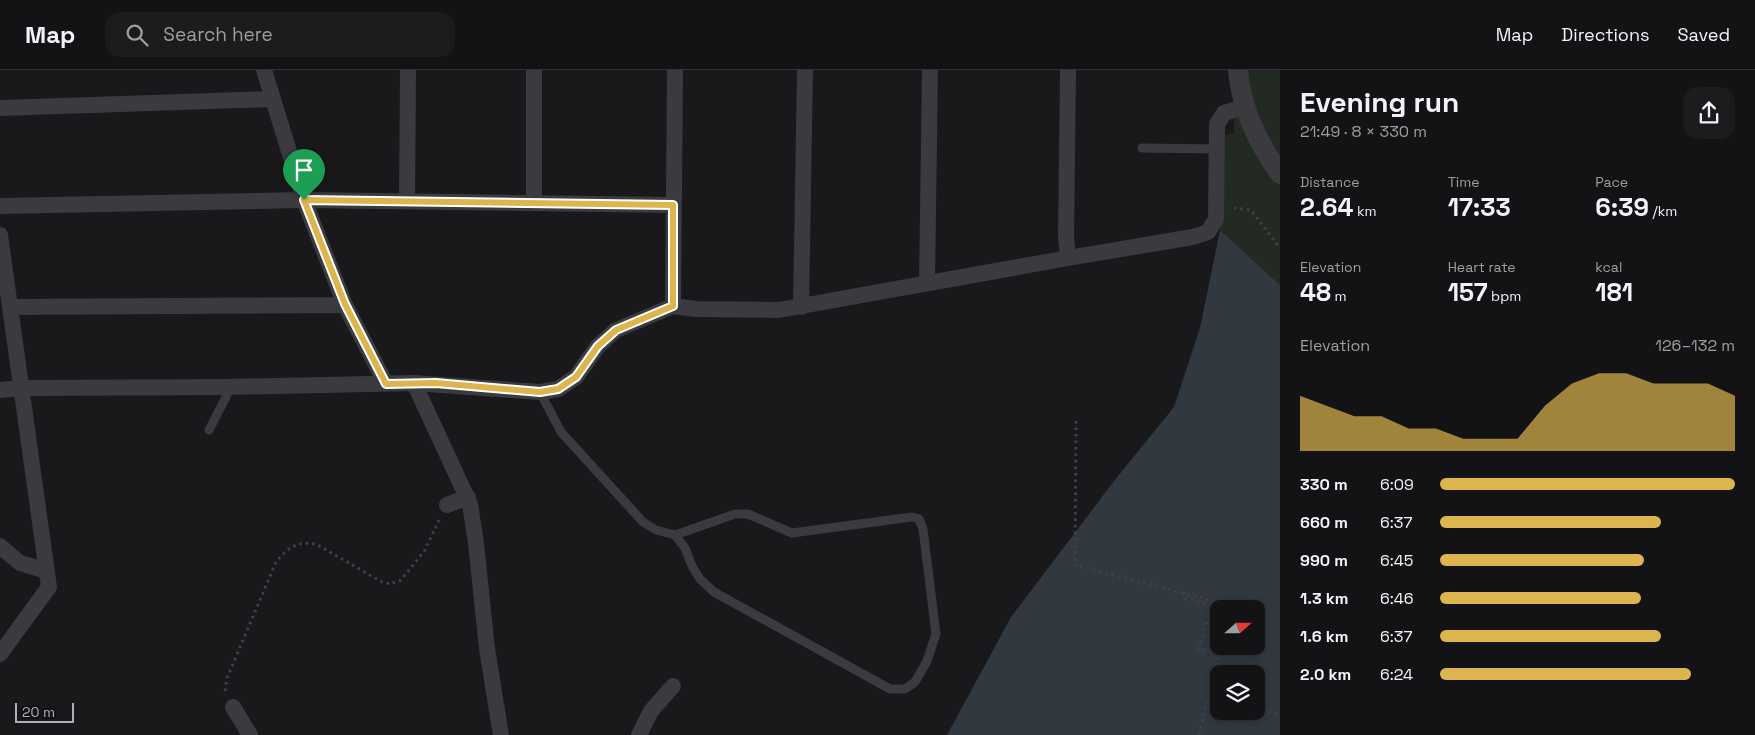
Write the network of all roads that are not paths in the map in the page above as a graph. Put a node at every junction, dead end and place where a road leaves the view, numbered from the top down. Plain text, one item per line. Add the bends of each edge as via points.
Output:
1 (264, 70) edge
2 (408, 70) edge
3 (534, 70) edge
4 (675, 70) edge
5 (805, 70) edge
6 (930, 70) edge
7 (1068, 70) edge
8 (1238, 70) edge
9 (272, 99) junction
10 (1245, 107) junction
11 (0, 108) edge
12 (1142, 148) dead end
13 (1216, 149) junction
14 (1280, 174) edge
15 (304, 200) junction
16 (407, 201) junction
17 (534, 202) junction
18 (673, 205) junction
19 (0, 206) edge
20 (0, 235) edge
21 (1068, 258) junction
22 (927, 283) junction
23 (345, 304) junction
24 (673, 306) junction
25 (10, 307) junction
26 (801, 307) junction
27 (414, 383) junction
28 (386, 384) junction
29 (22, 388) junction
30 (226, 388) junction
31 (0, 390) edge
32 (540, 392) junction
33 (209, 430) dead end
34 (468, 497) junction
35 (447, 505) road end
36 (675, 535) junction
37 (0, 546) edge
38 (46, 570) junction
39 (0, 654) edge
40 (673, 686) dead end
41 (233, 707) road end
42 (250, 735) edge
43 (501, 735) edge
44 (639, 735) edge

1 - 9 street
2 - 16 street
3 - 17 street
4 - 18 street
5 - 26 street
6 - 22 street
7 - 21 street
8 - 10 street
9 - 11 street
9 - 15 street
10 - 13 street via 1224,113 1217,124
10 - 14 street via 1255,134
12 - 13 lane
13 - 21 street via 1216,218 1208,232
15 - 16 street
15 - 19 street
15 - 23 street
16 - 17 street
17 - 18 street
18 - 24 street
20 - 25 street
21 - 22 street
22 - 26 street
23 - 25 street
23 - 28 street
24 - 26 street via 780,310
24 - 32 street via 616,330 598,346 576,377 558,389
25 - 29 street
27 - 28 street
27 - 32 street
27 - 34 street
28 - 30 street
29 - 30 street
29 - 31 street
29 - 38 street
30 - 33 lane via 227,395
32 - 36 lane via 561,432 643,522 656,530
34 - 35 street
34 - 43 street via 476,543 486,649
36 - 36 lane via 735,514 748,514 792,533 912,517 919,520 923,529 936,634 927,661 915,682 905,689 890,689 714,592 700,579
37 - 38 street via 20,563
38 - 39 street via 49,587
40 - 44 street via 651,711
41 - 42 street

